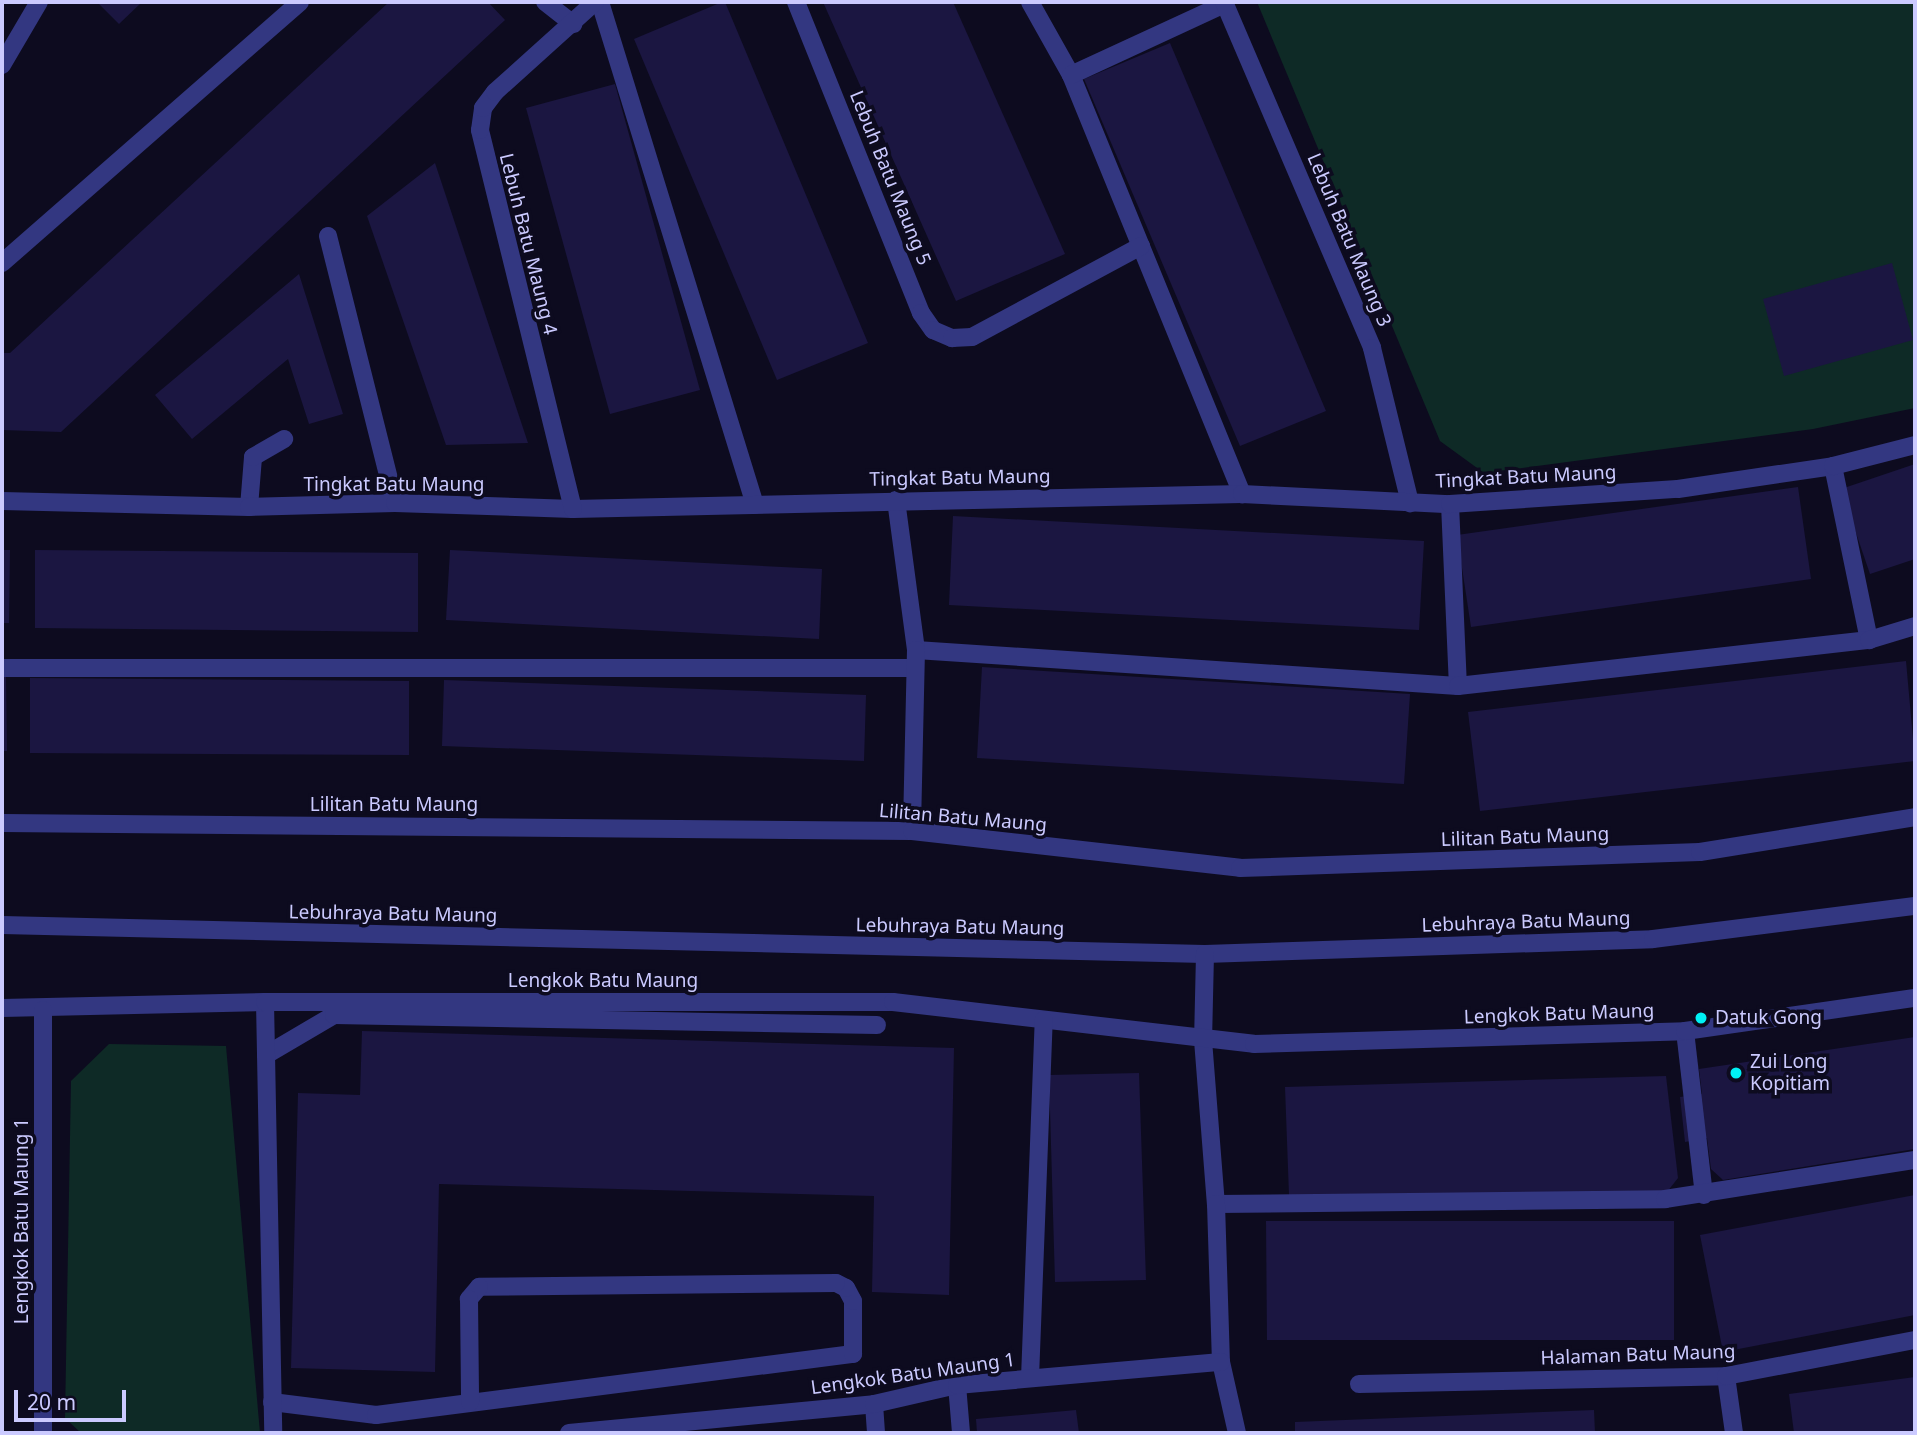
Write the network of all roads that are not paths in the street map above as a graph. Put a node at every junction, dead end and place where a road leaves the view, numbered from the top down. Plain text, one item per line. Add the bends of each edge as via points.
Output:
1 (39, 2) edge
2 (300, 2) edge
3 (545, 2) edge
4 (598, 2) edge
5 (796, 2) edge
6 (1030, 2) edge
7 (1224, 3) edge
8 (573, 24) junction
9 (2, 65) edge
10 (1071, 75) junction
11 (328, 236) dead end
12 (1141, 246) junction
13 (2, 263) edge
14 (284, 439) dead end
15 (1915, 446) edge
16 (1833, 466) junction
17 (1242, 494) junction
18 (896, 500) junction
19 (2, 501) edge
20 (395, 503) junction
21 (1410, 503) junction
22 (1450, 504) junction
23 (755, 505) junction
24 (249, 507) junction
25 (573, 509) junction
26 (1915, 626) edge
27 (1869, 640) junction
28 (916, 650) junction
29 (2, 668) edge
30 (915, 668) junction
31 (1458, 685) junction
32 (1915, 817) edge
33 (2, 823) edge
34 (912, 831) junction
35 (1915, 906) edge
36 (2, 925) edge
37 (1205, 954) junction
38 (1915, 998) edge
39 (265, 1002) junction
40 (2, 1009) edge
41 (43, 1010) junction
42 (1044, 1020) junction
43 (877, 1025) dead end
44 (1685, 1031) junction
45 (1202, 1040) junction
46 (266, 1055) junction
47 (1915, 1160) edge
48 (1704, 1195) junction
49 (1216, 1204) junction
50 (1915, 1340) edge
51 (1221, 1362) junction
52 (1726, 1377) junction
53 (1030, 1378) junction
54 (1359, 1384) dead end
55 (957, 1385) junction
56 (272, 1402) junction
57 (470, 1402) junction
58 (874, 1404) junction
59 (43, 1433) edge
60 (273, 1433) edge
61 (569, 1433) edge
62 (876, 1433) edge
63 (961, 1433) edge
64 (1237, 1433) edge
65 (1734, 1433) edge

1 - 9 street
2 - 13 street
3 - 8 street
4 - 8 street, Lebuh Batu Maung 4
4 - 23 street
5 - 12 street, Lebuh Batu Maung 5 via 921,313 933,330 952,338 972,337
6 - 10 street
7 - 10 street
7 - 21 street, Lebuh Batu Maung 3 via 1372,348
8 - 25 street, Lebuh Batu Maung 4 via 495,92 483,108 480,130
10 - 12 street
11 - 20 street
12 - 17 street
14 - 24 street via 253,457
15 - 16 street, Tingkat Batu Maung
16 - 22 street, Tingkat Batu Maung via 1678,489
16 - 27 street
17 - 18 street, Tingkat Batu Maung
17 - 21 street, Tingkat Batu Maung
18 - 23 street, Tingkat Batu Maung
18 - 28 street
19 - 24 street, Tingkat Batu Maung
20 - 24 street, Tingkat Batu Maung
20 - 25 street, Tingkat Batu Maung
21 - 22 street, Tingkat Batu Maung
22 - 31 street
23 - 25 street, Tingkat Batu Maung
26 - 27 street
27 - 31 street
28 - 30 street
28 - 31 street
29 - 30 street
30 - 34 street
32 - 34 street, Lilitan Batu Maung via 1700,852 1240,869
33 - 34 street, Lilitan Batu Maung
35 - 37 street, Lebuhraya Batu Maung via 1653,939
36 - 37 street, Lebuhraya Batu Maung
37 - 45 street
38 - 44 street, Lengkok Batu Maung
39 - 41 street, Lengkok Batu Maung
39 - 42 street, Lengkok Batu Maung via 893,1002
39 - 46 street
40 - 41 street, Lengkok Batu Maung
41 - 59 street, Lengkok Batu Maung 1
42 - 45 street, Lengkok Batu Maung
42 - 53 street
43 - 46 street via 334,1015
44 - 45 street, Lengkok Batu Maung via 1254,1044
44 - 48 street
45 - 49 street
46 - 56 street
47 - 48 street
48 - 49 street
49 - 51 street
50 - 52 street, Halaman Batu Maung
51 - 53 street, Lengkok Batu Maung 1
51 - 64 street
52 - 54 street, Halaman Batu Maung
52 - 65 street
53 - 55 street, Lengkok Batu Maung 1
55 - 58 street, Lengkok Batu Maung 1
55 - 63 street
56 - 57 street via 376,1415
56 - 60 street
57 - 57 street via 853,1353 853,1301 846,1288 836,1283 479,1287 469,1300
58 - 61 street, Lengkok Batu Maung 1
58 - 62 street

